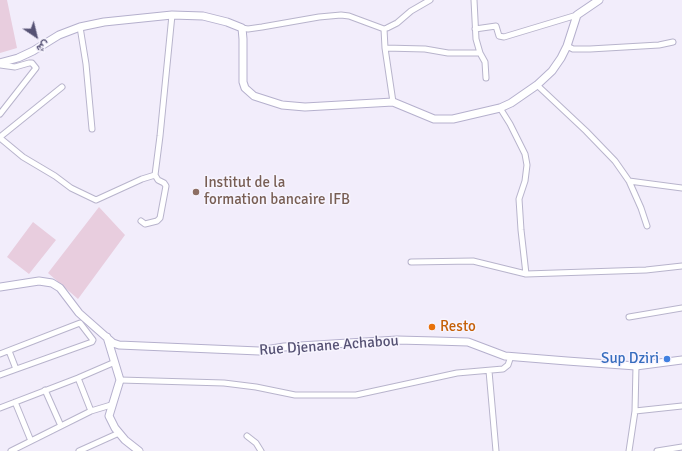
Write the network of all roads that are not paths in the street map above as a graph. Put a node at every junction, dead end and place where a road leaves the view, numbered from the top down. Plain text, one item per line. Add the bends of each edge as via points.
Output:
1 (430, 0) edge
2 (474, 0) edge
3 (599, 0) edge
4 (172, 15) junction
5 (577, 15) junction
6 (80, 27) junction
7 (242, 28) junction
8 (384, 29) junction
9 (475, 29) junction
10 (673, 42) dead end
11 (567, 46) junction
12 (385, 48) junction
13 (480, 53) junction
14 (0, 64) edge
15 (486, 78) dead end
16 (537, 85) junction
17 (62, 87) dead end
18 (392, 102) junction
19 (500, 108) junction
20 (0, 114) edge
21 (92, 129) dead end
22 (0, 138) edge
23 (155, 176) junction
24 (629, 181) junction
25 (682, 188) edge
26 (141, 221) dead end
27 (646, 226) dead end
28 (411, 262) dead end
29 (682, 266) edge
30 (526, 274) junction
31 (0, 287) edge
32 (682, 308) edge
33 (629, 317) dead end
34 (107, 337) junction
35 (9, 351) junction
36 (0, 354) edge
37 (511, 356) junction
38 (682, 360) edge
39 (115, 362) junction
40 (636, 366) junction
41 (16, 369) junction
42 (489, 371) junction
43 (0, 375) edge
44 (78, 378) junction
45 (120, 380) junction
46 (45, 390) junction
47 (15, 402) junction
48 (111, 405) junction
49 (682, 406) edge
50 (0, 408) edge
51 (91, 411) junction
52 (635, 411) junction
53 (61, 426) junction
54 (119, 433) junction
55 (247, 436) dead end
56 (31, 441) junction
57 (682, 447) edge
58 (11, 451) edge
59 (79, 451) edge
60 (138, 451) edge
61 (261, 451) edge
62 (496, 451) edge
63 (629, 451) edge
64 (657, 451) edge

1 - 8 street
2 - 9 street
3 - 5 street
4 - 6 street
4 - 7 street via 203,16
4 - 23 street
5 - 9 street via 504,37 498,36 496,26
5 - 11 street
6 - 14 street via 59,35 18,58
6 - 21 street
7 - 8 street via 341,15
7 - 18 street via 243,82 245,88 254,96 282,105 305,107
8 - 12 street
9 - 13 street via 476,45
10 - 11 street via 590,50
11 - 16 street via 552,71
12 - 13 street
12 - 18 street
13 - 15 street via 485,62
14 - 20 street via 15,67 29,62 36,68
16 - 19 street
16 - 24 street via 615,161
17 - 22 street
18 - 19 street via 425,116 444,120
19 - 30 street via 525,154 527,165 519,199
22 - 23 street via 23,157 71,188 96,200 142,179
23 - 26 street via 166,186 160,218 157,222 145,224
24 - 25 street
24 - 27 street
28 - 30 street via 473,262
29 - 30 street via 646,270
31 - 34 street, Rue Djenane Achabou via 39,281 52,283 60,288 79,313
32 - 33 street
34 - 37 street, Rue Djenane Achabou via 113,343 122,345 250,351 397,340 460,342
34 - 39 street
35 - 36 street
35 - 41 street
35 - 41 street via 80,323 93,340
37 - 40 street, Rue Djenane Achabou
37 - 42 street via 505,368
38 - 40 street, Rue Djenane Achabou
39 - 44 street
39 - 45 street
40 - 52 street
41 - 43 street
42 - 45 street via 438,376 356,395 295,395 224,383
42 - 62 street
44 - 46 street
44 - 51 street
45 - 48 street
46 - 47 street
46 - 53 street
47 - 50 street
47 - 56 street
48 - 51 street
48 - 54 street via 108,416
49 - 52 street
51 - 53 street
52 - 63 street
53 - 56 street
54 - 59 street
54 - 60 street
55 - 61 street
56 - 58 street
57 - 64 street

